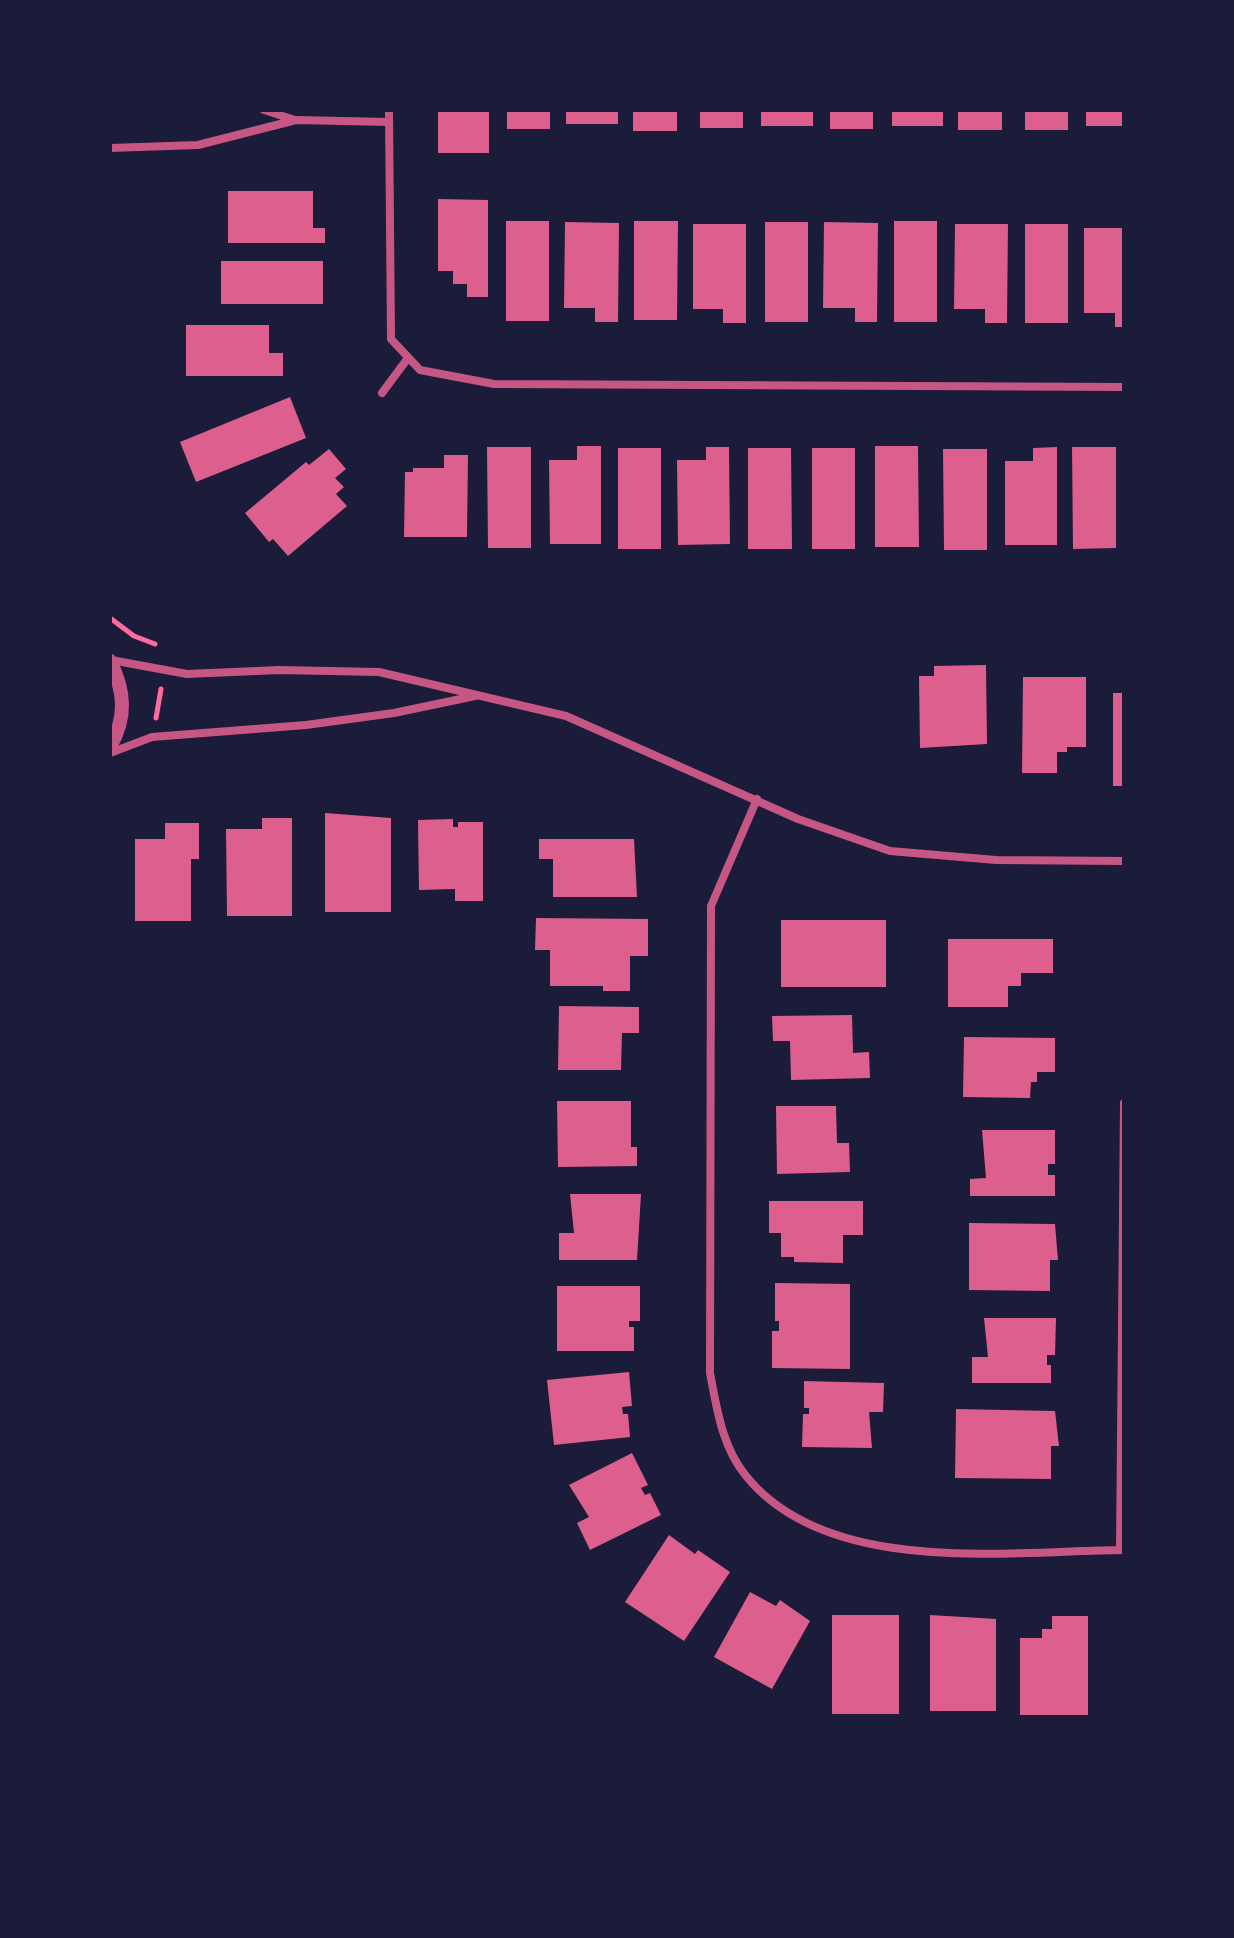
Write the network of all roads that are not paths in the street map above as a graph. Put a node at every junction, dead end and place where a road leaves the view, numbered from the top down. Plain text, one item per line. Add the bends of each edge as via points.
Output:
1 (264, 110) edge
2 (389, 110) edge
3 (296, 120) junction
4 (389, 122) junction
5 (110, 148) edge
6 (408, 358) junction
7 (1124, 387) edge
8 (382, 393) dead end
9 (110, 660) edge
10 (479, 696) junction
11 (110, 750) edge
12 (757, 799) junction
13 (1124, 861) edge
14 (1124, 1103) edge
15 (1122, 1550) edge

1 - 3 street
2 - 4 street
3 - 4 street
3 - 5 street via 198,145
4 - 6 street via 391,339
6 - 7 street via 420,370 494,384
6 - 8 street
9 - 10 street via 187,674 379,672
9 - 11 street via 124,706
10 - 11 street via 306,725 152,737
10 - 12 street via 566,716
12 - 13 street via 890,851 996,860
12 - 15 street via 711,906 710,1373 721,1430 745,1475 782,1511 878,1548
14 - 15 street

